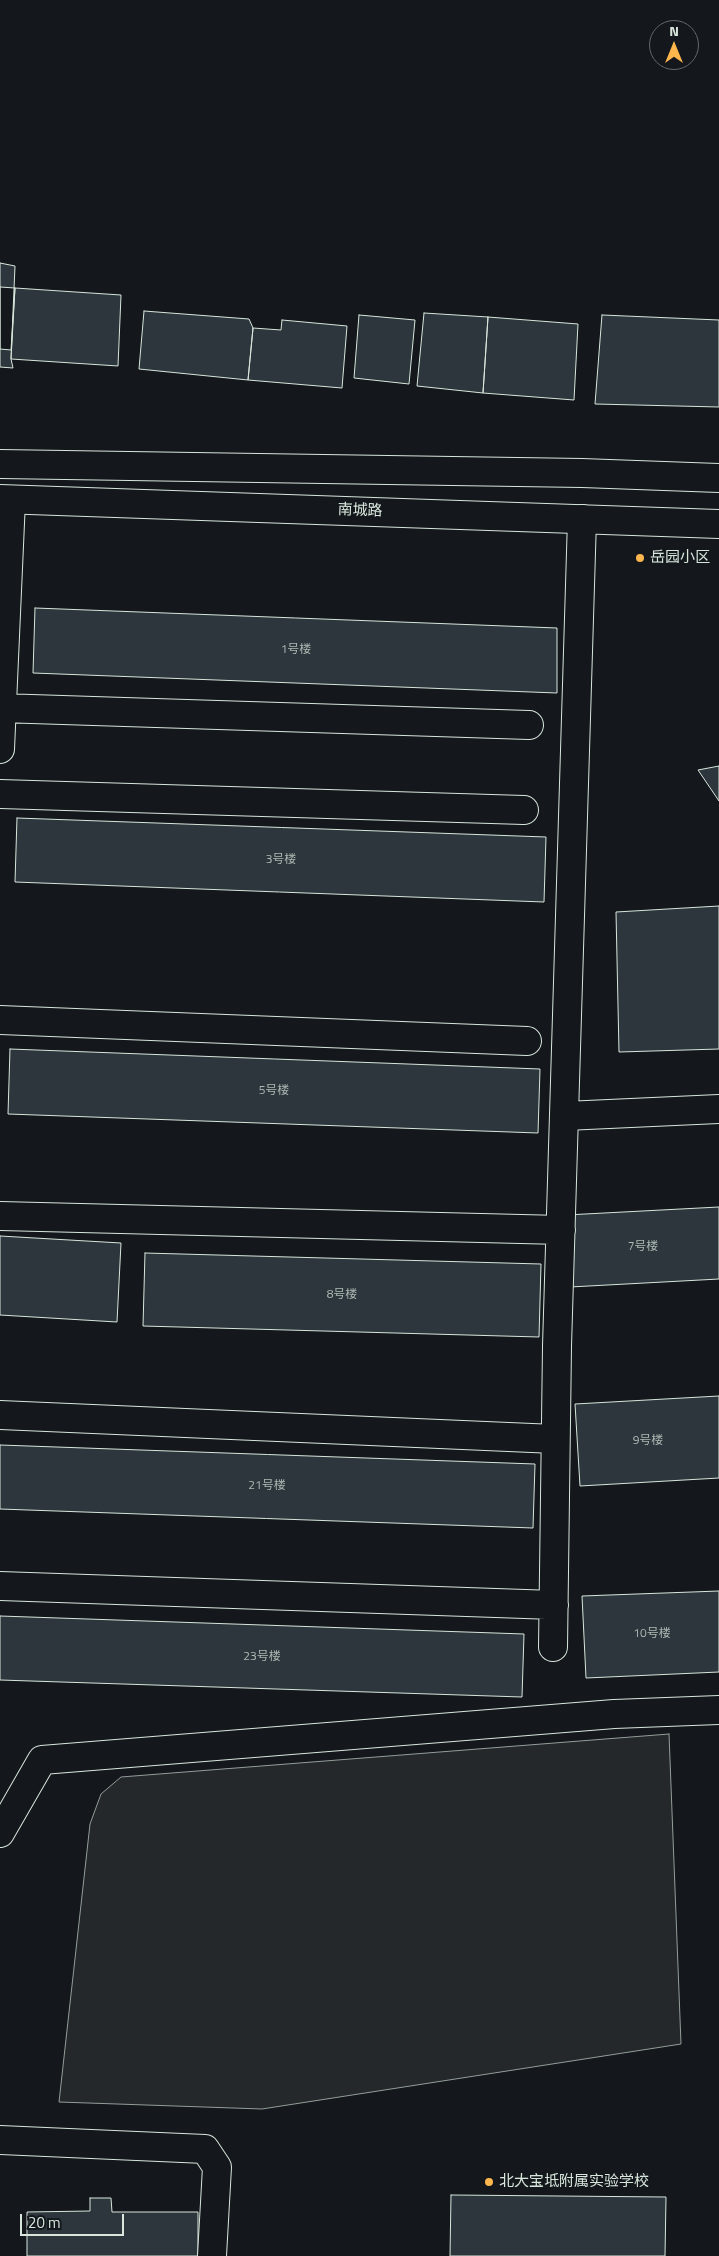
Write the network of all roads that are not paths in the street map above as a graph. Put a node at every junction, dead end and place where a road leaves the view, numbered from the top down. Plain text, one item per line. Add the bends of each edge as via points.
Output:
1 (0, 464) edge
2 (719, 478) edge
3 (6, 499) edge
4 (582, 519) junction
5 (719, 524) edge
6 (1, 708) edge
7 (529, 725) dead end
8 (0, 749) edge
9 (0, 794) edge
10 (524, 810) dead end
11 (0, 1020) edge
12 (527, 1041) dead end
13 (719, 1109) edge
14 (565, 1116) junction
15 (0, 1216) edge
16 (561, 1230) junction
17 (0, 1415) edge
18 (555, 1439) junction
19 (0, 1586) edge
20 (554, 1606) junction
21 (553, 1647) dead end
22 (719, 1710) edge
23 (0, 1833) edge
24 (0, 2140) edge
25 (212, 2256) edge

1 - 2 street
3 - 4 street, 南城路
3 - 6 street
4 - 5 street, 南城路
4 - 14 street
6 - 7 street
6 - 8 street
9 - 10 street
11 - 12 street
13 - 14 street
14 - 16 street
15 - 16 street
16 - 18 street
17 - 18 street
18 - 20 street
19 - 20 street
20 - 21 street
22 - 23 street via 614,1714 42,1760
24 - 25 street via 205,2149 217,2167

